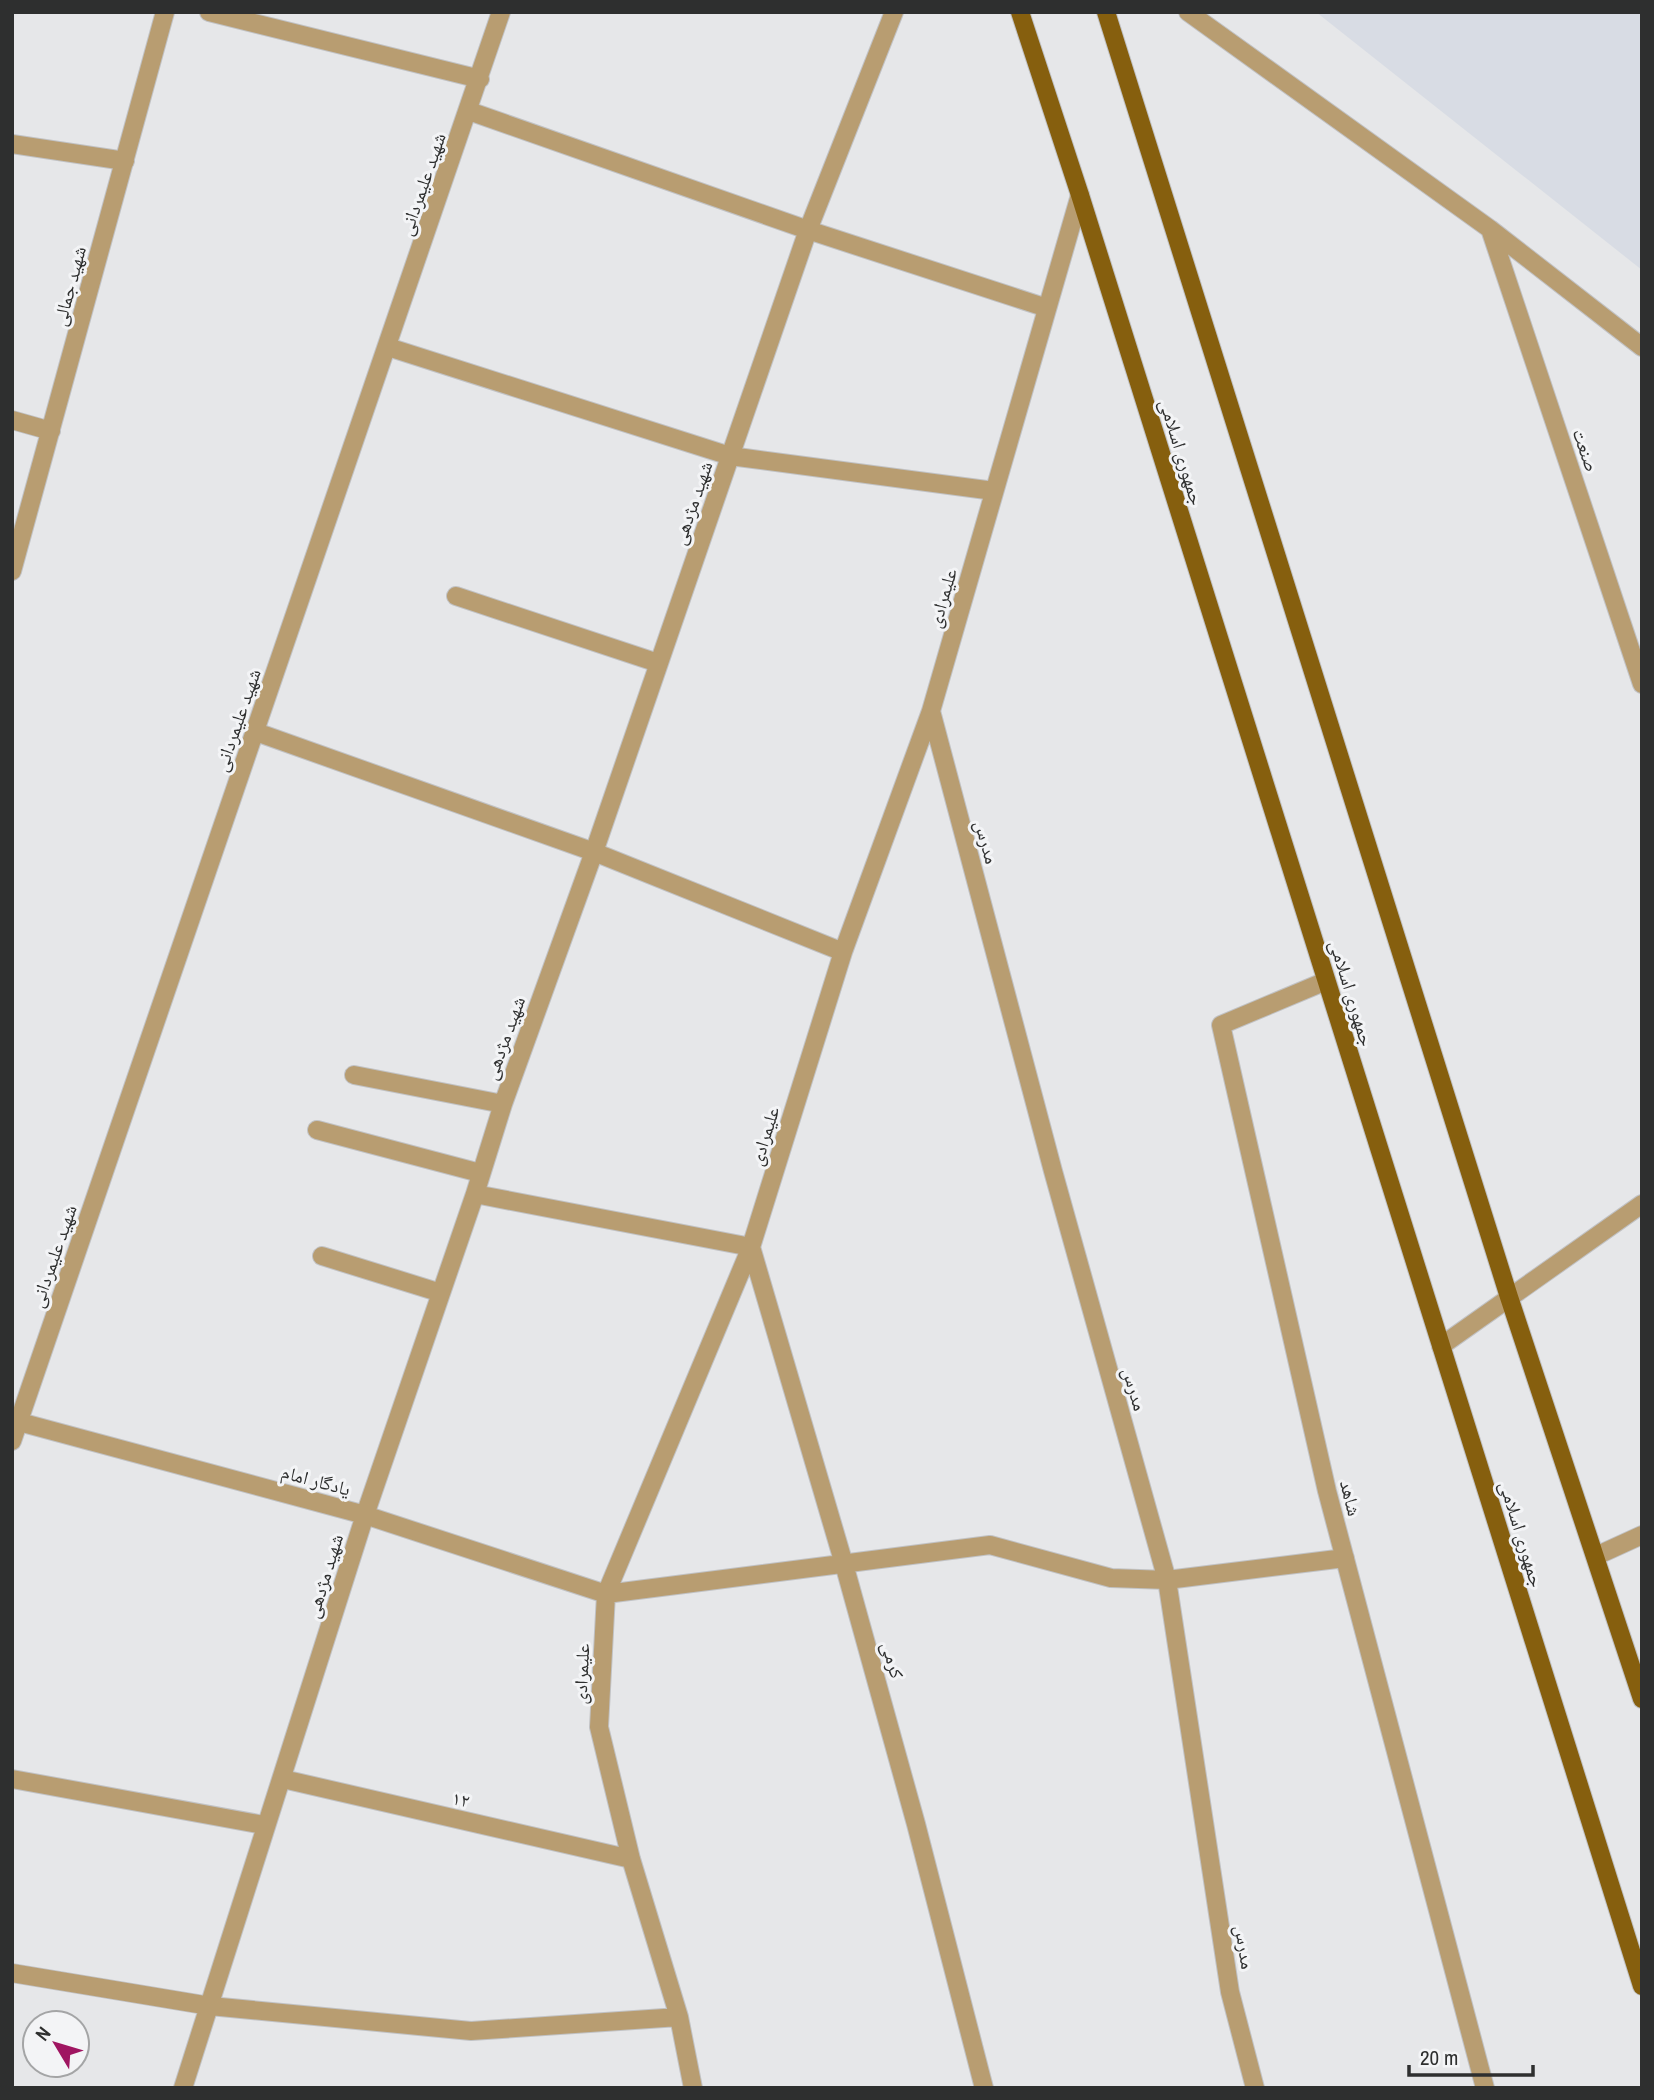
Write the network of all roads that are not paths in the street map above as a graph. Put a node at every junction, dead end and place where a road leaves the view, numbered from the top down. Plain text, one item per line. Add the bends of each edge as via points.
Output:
1 (165, 12) edge
2 (209, 12) edge
3 (501, 12) edge
4 (894, 12) edge
5 (1020, 12) edge
6 (1106, 12) edge
7 (1188, 12) edge
8 (480, 79) junction
9 (469, 111) junction
10 (12, 144) edge
11 (125, 161) junction
12 (1080, 195) junction
13 (1490, 229) junction
14 (808, 230) junction
15 (1047, 309) junction
16 (388, 347) junction
17 (1642, 348) edge
18 (12, 420) edge
19 (51, 431) junction
20 (730, 456) junction
21 (994, 491) junction
22 (12, 571) edge
23 (456, 596) dead end
24 (658, 663) junction
25 (1642, 684) edge
26 (931, 711) junction
27 (256, 732) junction
28 (594, 852) junction
29 (843, 952) junction
30 (1326, 981) junction
31 (354, 1075) dead end
32 (503, 1104) junction
33 (317, 1130) dead end
34 (480, 1173) junction
35 (475, 1194) junction
36 (1642, 1204) edge
37 (751, 1247) junction
38 (322, 1256) dead end
39 (441, 1293) junction
40 (1509, 1297) junction
41 (1441, 1346) junction
42 (15, 1420) edge
43 (12, 1441) edge
44 (365, 1515) junction
45 (1642, 1535) edge
46 (1596, 1556) junction
47 (1345, 1558) junction
48 (844, 1564) junction
49 (1167, 1580) junction
50 (606, 1594) junction
51 (1642, 1699) edge
52 (12, 1779) edge
53 (283, 1779) junction
54 (264, 1825) junction
55 (631, 1859) junction
56 (12, 1973) edge
57 (1642, 1986) edge
58 (209, 2006) junction
59 (679, 2017) junction
60 (183, 2088) edge
61 (693, 2088) edge
62 (984, 2088) edge
63 (1255, 2088) edge
64 (1485, 2088) edge

1 - 11 street, شهید جمالی
2 - 8 street
3 - 8 street, شهید علیمردانی
4 - 14 street, شهید مژدهی
5 - 12 main road, جمهوری اسلامی
6 - 40 main road
7 - 13 street
8 - 9 street, شهید علیمردانی
9 - 14 street
9 - 16 street, شهید علیمردانی
10 - 11 street
11 - 19 street, شهید جمالی
12 - 15 street, علیمرادی
12 - 30 main road, جمهوری اسلامی
13 - 17 street
13 - 25 street, صنعت
14 - 15 street
14 - 20 street, شهید مژدهی
15 - 21 street, علیمرادی
16 - 20 street
16 - 27 street, شهید علیمردانی
18 - 19 street
19 - 22 street, شهید جمالی
20 - 21 street
20 - 24 street, شهید مژدهی
21 - 26 street, علیمرادی
23 - 24 street
24 - 28 street, شهید مژدهی
26 - 29 street, علیمرادی
26 - 49 street, مدرس
27 - 28 street
27 - 42 street, شهید علیمردانی
28 - 29 street
28 - 32 street, شهید مژدهی
29 - 37 street, علیمرادی
30 - 41 main road, جمهوری اسلامی
30 - 47 street, شاهد via 1221,1025
31 - 32 street
32 - 34 street, شهید مژدهی
33 - 34 street
34 - 35 street, شهید مژدهی
35 - 37 street
35 - 39 street, شهید مژدهی
36 - 40 street
37 - 48 street, کرمی
37 - 50 street, علیمرادی
38 - 39 street
39 - 44 street, شهید مژدهی
40 - 41 street
40 - 46 main road
41 - 57 main road, جمهوری اسلامی
42 - 43 street, شهید علیمردانی
42 - 44 street, یادگار امام
44 - 50 street, یادگار امام
44 - 53 street, شهید مژدهی
45 - 46 street
46 - 51 main road
47 - 49 street
47 - 64 street, شاهد
48 - 49 street via 990,1545 1111,1578
48 - 50 street
48 - 62 street, کرمی
49 - 63 street, مدرس via 1230,1992
50 - 55 street, علیمرادی via 599,1727
52 - 54 street
53 - 54 street, شهید مژدهی
53 - 55 street, ۱۲
54 - 58 street, شهید مژدهی
55 - 59 street, علیمرادی
56 - 58 street
58 - 59 street via 471,2031
58 - 60 street, شهید مژدهی
59 - 61 street, علیمرادی

